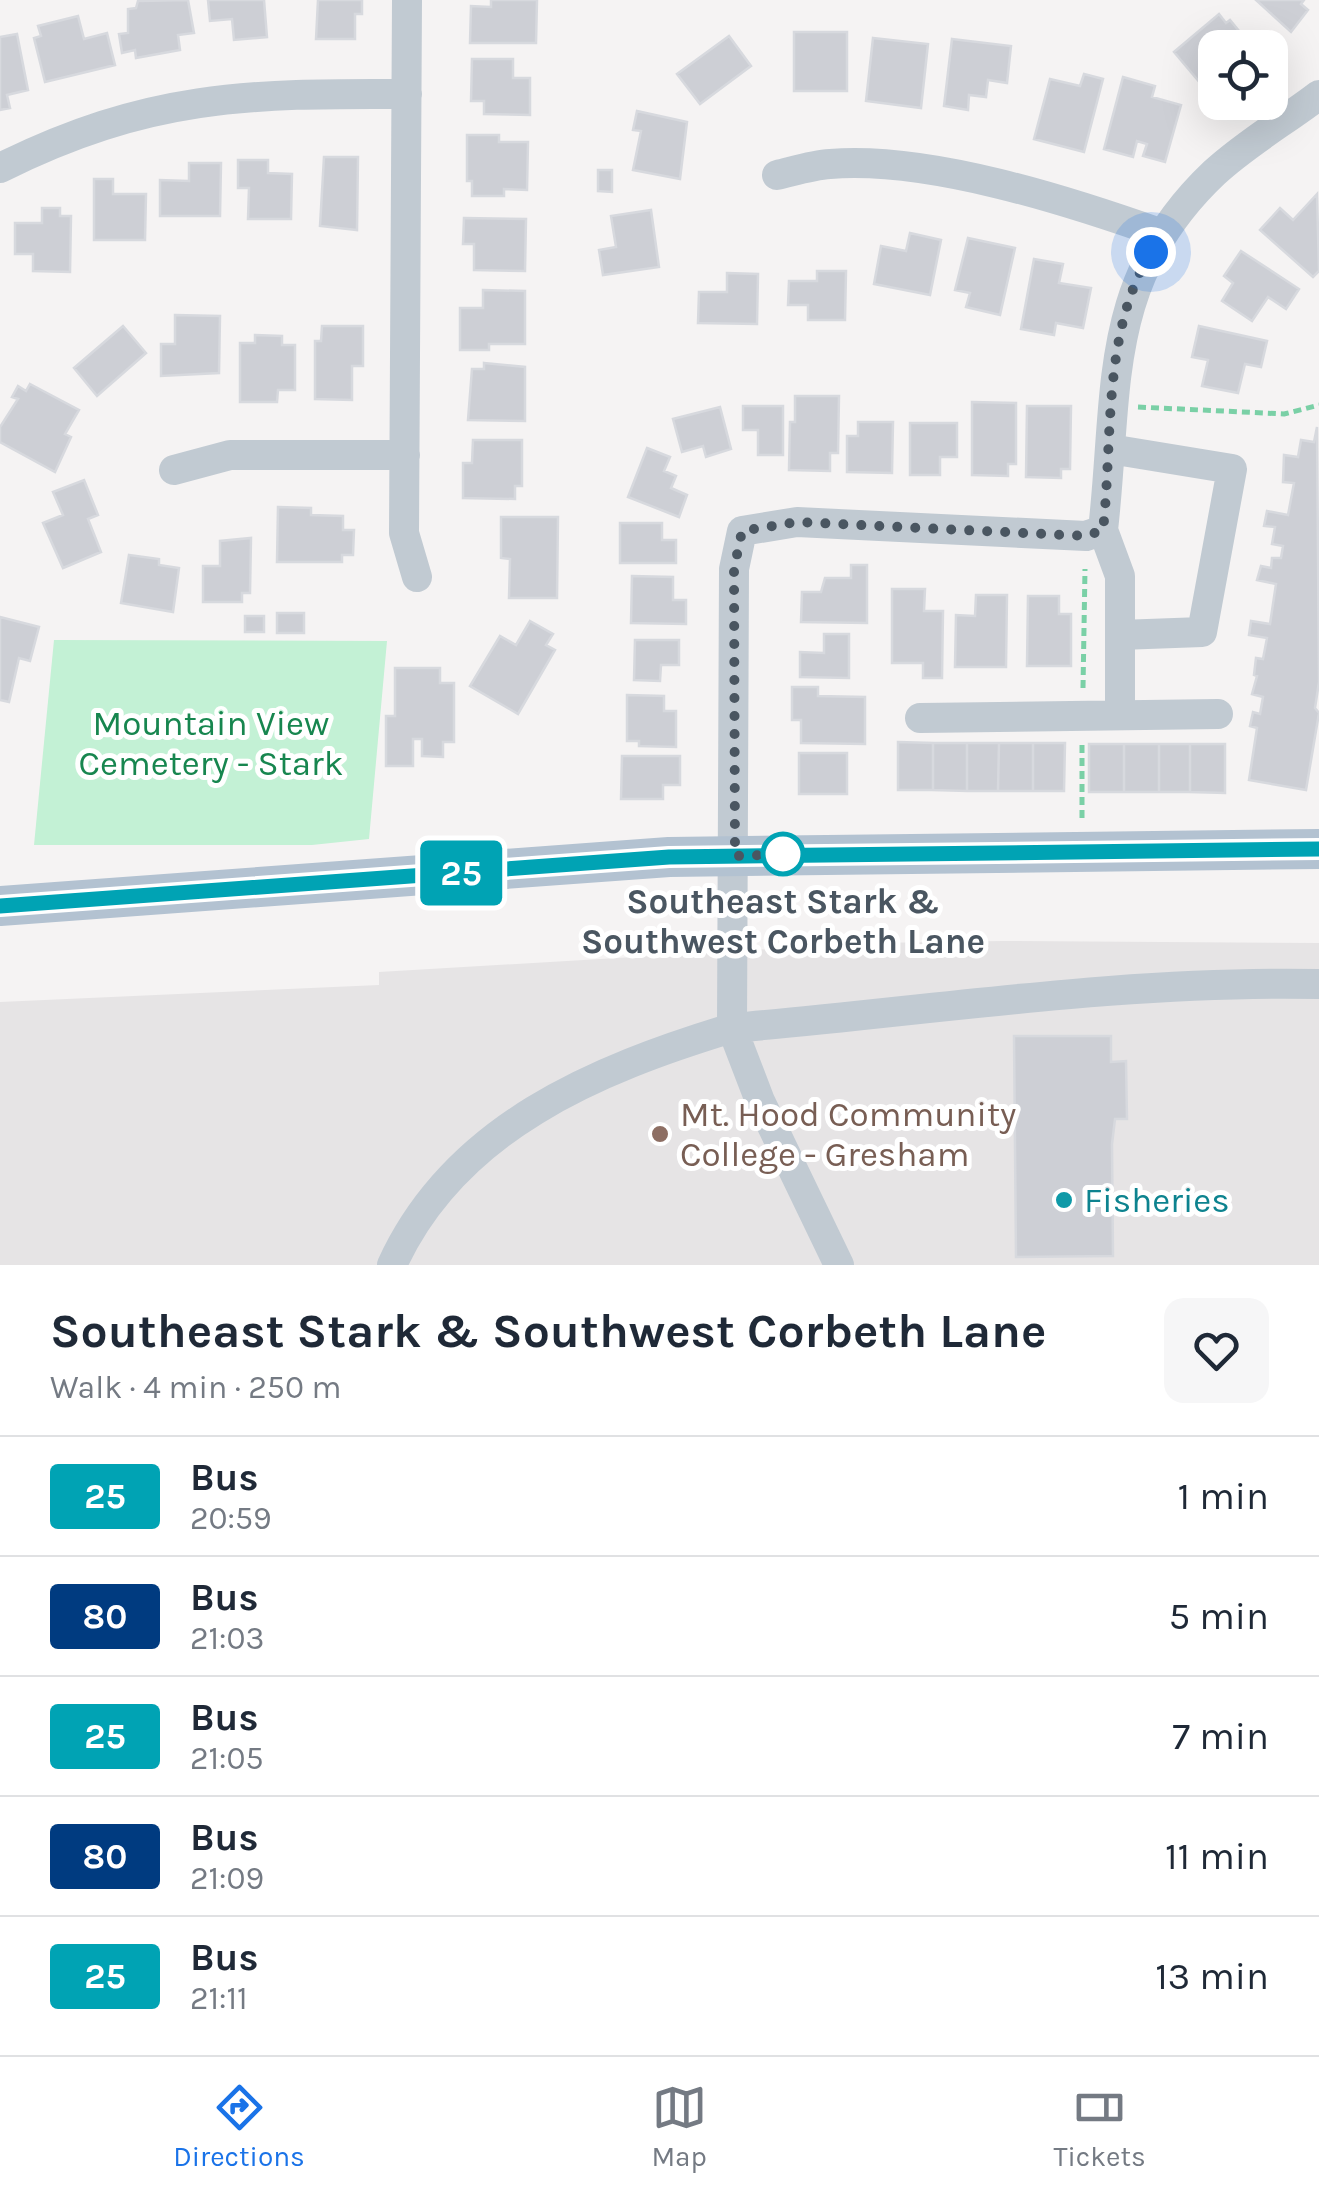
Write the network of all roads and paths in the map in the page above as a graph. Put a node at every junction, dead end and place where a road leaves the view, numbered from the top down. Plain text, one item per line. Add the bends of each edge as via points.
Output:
1 (407, 0) edge
2 (407, 94) junction
3 (1319, 95) edge
4 (0, 168) edge
5 (777, 175) dead end
6 (1162, 234) junction
7 (1112, 406) junction
8 (1319, 406) edge
9 (1110, 449) junction
10 (405, 455) junction
11 (174, 470) dead end
12 (1103, 530) junction
13 (417, 576) dead end
14 (1120, 635) junction
15 (1218, 714) dead end
16 (1120, 715) junction
17 (920, 718) dead end
18 (1319, 849) edge
19 (735, 856) junction
20 (0, 906) edge
21 (1319, 984) edge
22 (732, 1028) junction
23 (392, 1265) edge
24 (839, 1265) edge

1 - 2 street
2 - 4 street via 207,99 99,125
2 - 10 street
3 - 6 street via 1214,173
5 - 6 street via 831,164 915,169 1014,187
6 - 7 street via 1140,271
7 - 8 path via 1284,414
7 - 9 street
9 - 12 street
9 - 14 street via 1232,469 1202,632
10 - 11 street via 230,455
10 - 13 street via 404,532
12 - 14 street via 1120,576
12 - 19 street via 1086,536 797,522 742,531 734,569
14 - 16 street
15 - 16 street
16 - 17 street
18 - 19 main road
19 - 20 main road
19 - 22 street
21 - 22 street via 1068,993
22 - 23 street via 647,1054 562,1092 494,1135 441,1191
22 - 24 street

